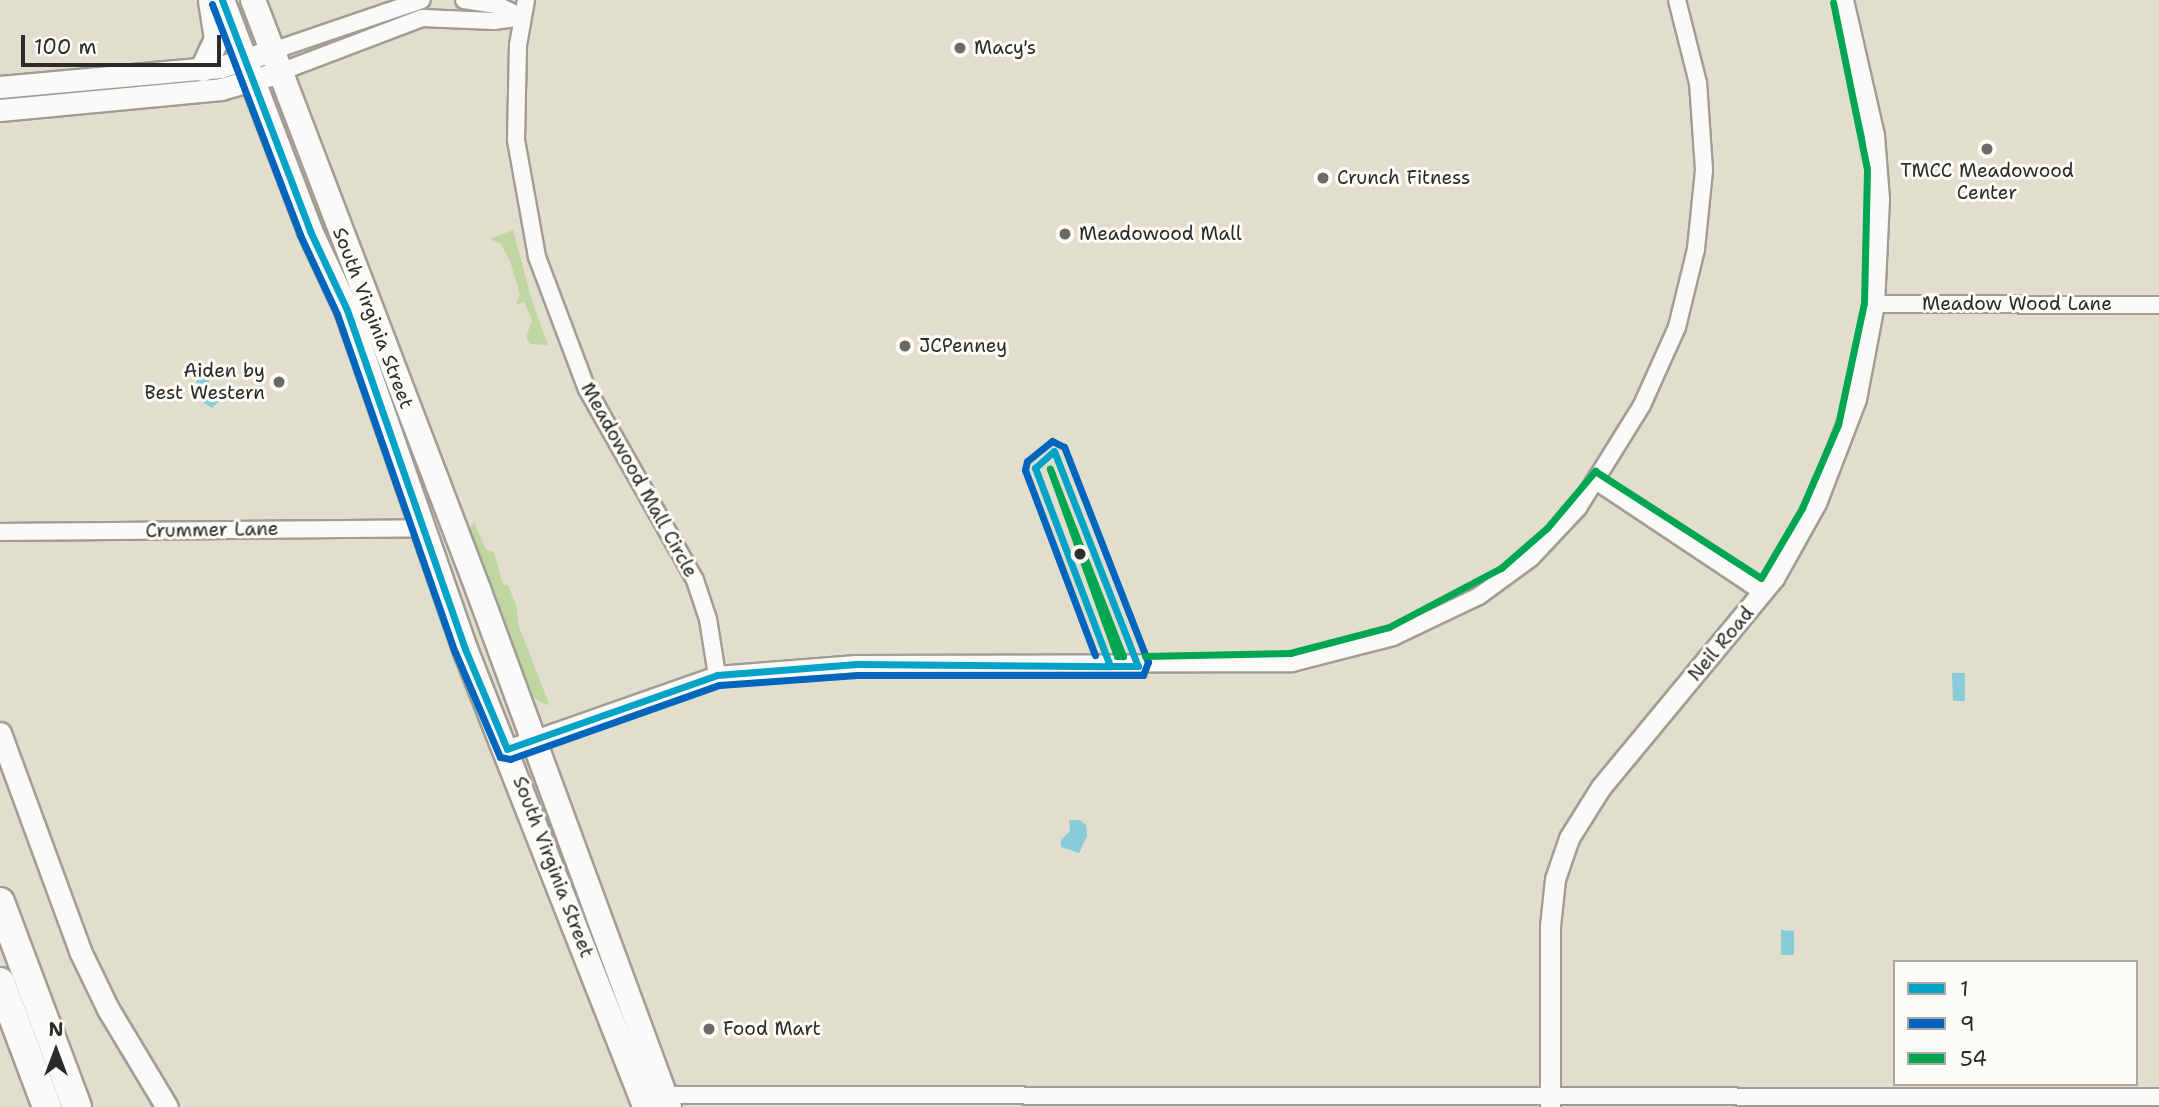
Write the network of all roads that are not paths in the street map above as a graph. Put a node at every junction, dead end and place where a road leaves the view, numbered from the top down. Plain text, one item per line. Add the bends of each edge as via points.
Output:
1 (211, 0) edge
2 (222, 0) edge
3 (253, 0) edge
4 (422, 0) edge
5 (464, 0) edge
6 (526, 0) edge
7 (1677, 0) edge
8 (1843, 0) edge
9 (522, 17) junction
10 (263, 67) junction
11 (204, 69) junction
12 (0, 87) edge
13 (0, 110) edge
14 (1874, 304) junction
15 (2159, 305) edge
16 (1596, 481) junction
17 (424, 528) junction
18 (0, 532) edge
19 (1764, 593) junction
20 (717, 674) junction
21 (0, 733) edge
22 (531, 740) junction
23 (507, 749) junction
24 (0, 902) edge
25 (0, 982) edge
26 (2159, 1097) edge
27 (655, 1101) edge
28 (1550, 1101) edge
29 (47, 1107) edge
30 (77, 1107) edge
31 (167, 1107) edge

1 - 11 main road via 217,39
2 - 10 main road, South Virginia Street
3 - 10 main road, South Virginia Street
4 - 10 street
5 - 9 street via 497,5
6 - 9 street, Meadowood Mall Circle
7 - 16 street via 1703,124 1696,249 1661,366
8 - 14 street, Neil Road via 1878,168
9 - 10 street via 494,21 422,18
9 - 20 street, Meadowood Mall Circle via 516,140 524,199 544,279 587,389 695,580 708,619
10 - 11 main road
10 - 13 main road
10 - 17 main road, South Virginia Street via 310,231 347,310
10 - 22 main road, South Virginia Street
11 - 12 main road
14 - 15 street, Meadow Wood Lane
14 - 19 street, Neil Road via 1848,428 1811,513
16 - 19 street
16 - 20 street via 1555,535 1507,578 1393,637 1330,656 1249,666 857,664
17 - 18 street, Crummer Lane
17 - 23 main road, South Virginia Street via 465,649
19 - 28 street, Neil Road via 1601,787 1577,821 1561,857 1550,926
20 - 22 street
21 - 31 main road via 80,951 108,1009
22 - 23 street
22 - 27 main road, South Virginia Street
23 - 27 main road, South Virginia Street
24 - 30 highway
25 - 29 highway
26 - 28 street
27 - 28 street

